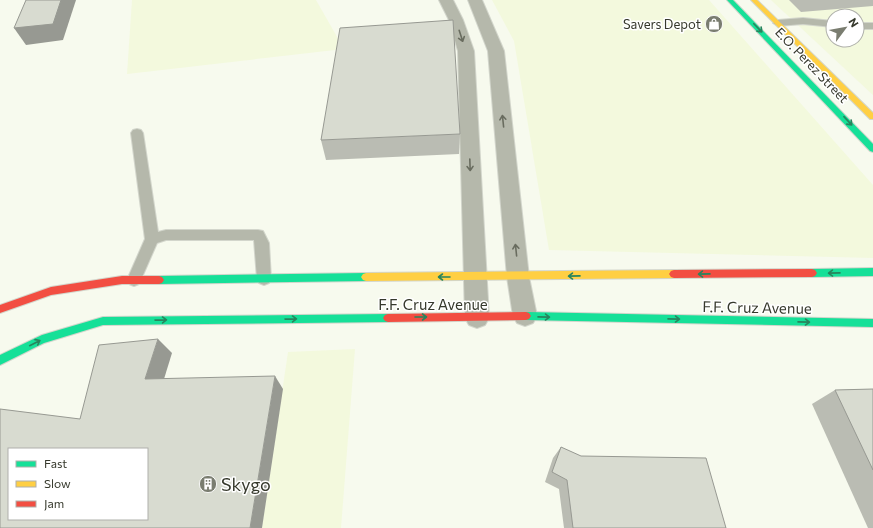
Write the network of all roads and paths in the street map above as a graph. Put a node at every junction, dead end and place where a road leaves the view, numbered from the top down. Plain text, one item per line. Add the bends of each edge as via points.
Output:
1 (446, 0) edge
2 (475, 0) edge
3 (730, 0) edge
4 (754, 0) edge
5 (778, 23) junction
6 (825, 23) edge
7 (873, 117) edge
8 (138, 133) dead end
9 (873, 149) edge
10 (152, 239) junction
11 (873, 272) edge
12 (474, 277) junction
13 (518, 277) junction
14 (264, 279) junction
15 (134, 280) junction
16 (0, 309) edge
17 (525, 316) junction
18 (477, 318) junction
19 (873, 323) edge
20 (0, 360) edge

1 -> 12 street via 456,20 466,51
13 -> 2 street via 496,51
3 -> 9 street, E.O. Perez Street
4 - 5 street, E.O. Perez Street
5 - 6 lane via 803,21
5 - 7 street, E.O. Perez Street
8 - 10 lane
10 - 14 lane via 166,235 258,235 262,243
10 - 15 lane
11 -> 13 street, F.F. Cruz Avenue
12 - 13 street, F.F. Cruz Avenue
12 -> 14 street, F.F. Cruz Avenue
12 - 18 street
13 - 17 street
14 - 15 street, F.F. Cruz Avenue
15 - 16 street, F.F. Cruz Avenue via 51,290
17 - 18 street, F.F. Cruz Avenue
17 -> 19 street, F.F. Cruz Avenue
20 -> 18 street, F.F. Cruz Avenue via 42,339 103,321

